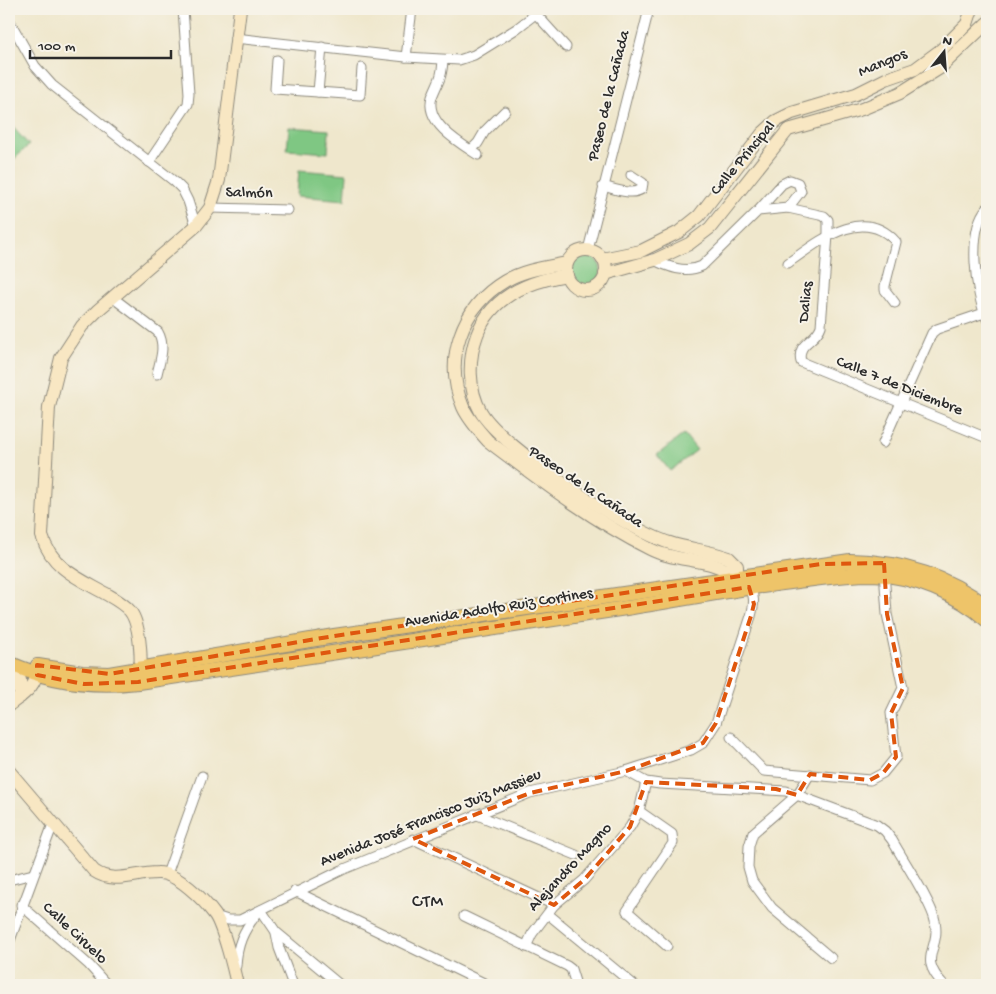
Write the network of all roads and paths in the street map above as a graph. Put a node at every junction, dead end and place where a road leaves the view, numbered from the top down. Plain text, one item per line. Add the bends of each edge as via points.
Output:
1 (184, 9) edge
2 (240, 9) edge
3 (412, 9) edge
4 (649, 9) edge
5 (972, 9) edge
6 (539, 11) edge
7 (9, 20) edge
8 (987, 23) edge
9 (235, 38) junction
10 (322, 47) junction
11 (566, 47) dead end
12 (406, 56) junction
13 (277, 60) dead end
14 (443, 60) junction
15 (362, 68) dead end
16 (318, 92) junction
17 (811, 107) junction
18 (505, 111) dead end
19 (816, 121) junction
20 (149, 162) junction
21 (631, 175) dead end
22 (603, 186) junction
23 (210, 208) junction
24 (788, 208) junction
25 (987, 209) edge
26 (288, 210) dead end
27 (758, 211) junction
28 (196, 226) junction
29 (828, 235) junction
30 (588, 250) junction
31 (638, 252) junction
32 (602, 259) junction
33 (655, 260) junction
34 (788, 263) dead end
35 (567, 269) junction
36 (605, 274) junction
37 (112, 297) junction
38 (984, 297) edge
39 (895, 303) dead end
40 (986, 316) edge
41 (801, 362) joint
42 (157, 374) dead end
43 (900, 402) junction
44 (987, 438) edge
45 (883, 443) dead end
46 (884, 569) junction
47 (737, 577) junction
48 (749, 587) junction
49 (987, 607) edge
50 (987, 620) edge
51 (417, 632) junction
52 (334, 636) junction
53 (338, 652) junction
54 (11, 661) edge
55 (37, 670) junction
56 (140, 675) junction
57 (20, 697) junction
58 (9, 705) edge
59 (731, 737) dead end
60 (9, 771) edge
61 (626, 771) junction
62 (810, 774) junction
63 (202, 776) dead end
64 (646, 782) junction
65 (797, 795) junction
66 (639, 811) junction
67 (475, 814) junction
68 (53, 824) junction
69 (414, 839) junction
70 (576, 855) dead end
71 (33, 874) junction
72 (167, 874) junction
73 (9, 880) edge
74 (295, 892) junction
75 (21, 905) junction
76 (554, 905) junction
77 (260, 912) junction
78 (548, 914) junction
79 (215, 916) junction
80 (464, 916) dead end
81 (276, 932) junction
82 (9, 943) edge
83 (667, 946) dead end
84 (526, 947) junction
85 (830, 958) dead end
86 (237, 981) edge
87 (106, 985) edge
88 (293, 985) edge
89 (340, 985) edge
90 (488, 985) edge
91 (576, 985) edge
92 (634, 985) edge
93 (944, 985) edge

1 - 20 street via 188,104
2 - 9 street
3 - 12 street
4 - 22 street, Paseo de la Cañada
5 - 17 street, Mangos via 966,24 942,49 915,69 856,94
6 - 11 street
6 - 14 street via 474,55 460,60
7 - 20 street via 35,66 52,85
8 - 19 street, Calle Principal via 924,80 862,109
9 - 10 street
9 - 23 street via 222,161
10 - 12 street
10 - 16 street
12 - 14 street
13 - 16 street via 275,88
14 - 18 street via 441,81 432,99 434,114 445,131 474,152 485,131
15 - 16 street via 360,96
17 - 19 street
17 - 31 street, Calle Principal via 776,121 762,134 699,216 660,243
19 - 33 street, Calle Principal via 788,130 710,228 689,244
20 - 28 street via 182,189
21 - 22 street via 643,183 638,192
22 - 30 street, Paseo de la Cañada
23 - 26 street, Salmón
23 - 28 street
24 - 27 street
24 - 27 street via 800,191 798,183 790,180 782,184
24 - 29 street via 824,216 828,220
25 - 38 street via 981,217 974,242
27 - 33 street via 702,266 692,270 675,268
28 - 37 street
29 - 34 street
29 - 39 street via 851,226 866,226 893,238 897,246 885,290
29 - 41 street, Dalias via 821,326 801,349
30 - 32 street
30 - 35 street via 576,252
31 - 32 street, Calle Principal
31 - 33 street
32 - 36 street
33 - 36 street, Calle Principal
35 - 36 street via 571,283 579,288 597,286
35 - 47 street, Paseo de la Cañada via 519,288 499,303 487,318 472,351 470,369 481,411 492,427 509,442 561,481 656,538 729,558 737,566
37 - 42 street via 158,332 163,344
37 - 56 street via 70,342 54,380 49,407 42,536 53,559 64,569 130,611 139,634
38 - 40 street
40 - 43 street via 937,329 932,334
41 - 43 street, Calle 7 de Diciembre
43 - 44 street, Calle 7 de Diciembre
43 - 45 street
46 - 47 main road, Avenida Adolfo Ruiz Cortines via 850,561
46 - 48 main road, Avenida Adolfo Ruiz Cortines
46 - 49 main road, Avenida Adolfo Ruiz Cortines via 920,571 948,582
46 - 50 main road, Avenida Adolfo Ruiz Cortines via 957,599
46 - 62 street via 888,614 902,688 891,713 896,756 883,773 870,780
47 - 48 street
47 - 51 main road, Avenida Adolfo Ruiz Cortines
48 - 51 main road, Avenida Adolfo Ruiz Cortines
48 - 61 street, Avenida José Francisco Juiz Massieu via 754,604 751,616 710,734 691,750
51 - 52 main road, Avenida Adolfo Ruiz Cortines
51 - 53 main road, Avenida Adolfo Ruiz Cortines
52 - 53 street
52 - 56 main road, Avenida Adolfo Ruiz Cortines
53 - 56 main road, Avenida Adolfo Ruiz Cortines
54 - 55 main road, Avenida Adolfo Ruiz Cortines
54 - 57 street via 20,680
55 - 56 main road, Avenida Adolfo Ruiz Cortines
55 - 57 street via 31,688
57 - 58 street
59 - 62 street via 764,771
60 - 68 street
61 - 64 street
61 - 67 street, Avenida José Francisco Juiz Massieu via 530,793
62 - 65 street
63 - 72 street
64 - 65 street via 776,789
64 - 66 street, Alejandro Magno
65 - 85 street via 753,833 748,867 752,881 772,908
65 - 93 street via 886,831 932,911 936,928 930,966
66 - 76 street, Alejandro Magno via 630,827 584,880
66 - 83 street via 674,838 627,911
67 - 69 street, Avenida José Francisco Juiz Massieu
67 - 70 street
68 - 71 street
68 - 72 street via 103,877
69 - 74 street, Avenida José Francisco Juiz Massieu
69 - 76 street
71 - 73 street
71 - 75 street
72 - 79 street via 186,885
74 - 77 street, Avenida José Francisco Juiz Massieu
74 - 90 street
75 - 82 street
75 - 87 street, Calle Ciruelo via 89,965
76 - 78 street, Alejandro Magno
77 - 79 street, Avenida José Francisco Juiz Massieu via 240,920
77 - 81 street
77 - 86 street, Avenida José Francisco Juiz Massieu via 240,938 236,951
78 - 84 street, Alejandro Magno
78 - 92 street
79 - 86 street
80 - 84 street
81 - 88 street
81 - 89 street
84 - 91 street via 571,969

